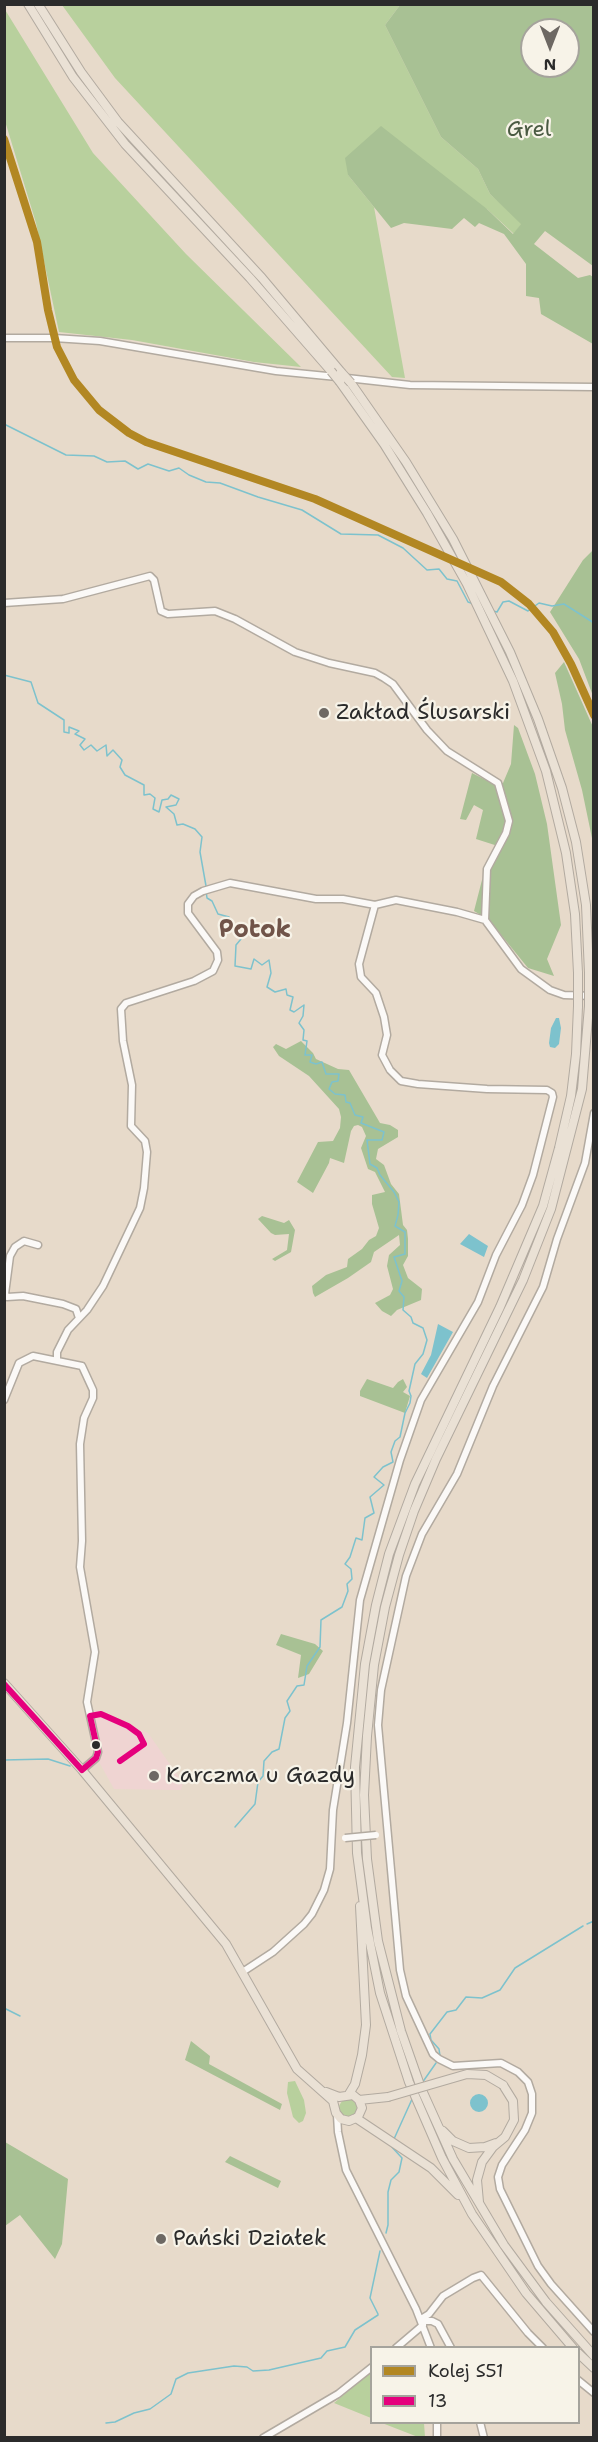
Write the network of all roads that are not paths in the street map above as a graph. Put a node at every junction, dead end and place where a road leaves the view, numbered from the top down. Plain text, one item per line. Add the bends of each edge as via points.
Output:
1 (28, 4) edge
2 (38, 4) edge
3 (4, 338) edge
4 (594, 387) edge
5 (4, 603) edge
6 (375, 904) junction
7 (485, 921) junction
8 (594, 996) edge
9 (594, 1113) edge
10 (38, 1245) dead end
11 (79, 1318) junction
12 (57, 1360) junction
13 (4, 1400) edge
14 (4, 1683) edge
15 (82, 1770) junction
16 (388, 1833) junction
17 (331, 1839) junction
18 (360, 1884) junction
19 (244, 1971) junction
20 (320, 2089) junction
21 (345, 2095) junction
22 (361, 2104) junction
23 (335, 2105) junction
24 (337, 2115) junction
25 (356, 2118) junction
26 (346, 2121) junction
27 (437, 2124) junction
28 (501, 2141) junction
29 (340, 2144) junction
30 (481, 2209) junction
31 (472, 2214) junction
32 (422, 2321) junction
33 (594, 2332) edge
34 (398, 2346) edge
35 (430, 2346) edge
36 (450, 2346) edge
37 (541, 2346) edge
38 (571, 2346) edge
39 (580, 2354) edge
40 (594, 2356) edge
41 (594, 2368) edge
42 (370, 2369) edge
43 (580, 2381) edge
44 (594, 2392) edge
45 (263, 2438) edge

1 - 18 main road, bridge via 73,76 125,144 331,371 394,459 437,530 496,643 532,731 556,807 574,897 578,973 576,1054 571,1096 543,1206 500,1307 415,1484 382,1581 366,1655 356,1741
2 - 27 main road, bridge via 118,122 256,271 351,383 406,462 453,539 510,652 549,746 573,832 586,905 589,973 582,1089 551,1209 523,1280 455,1416 414,1511 379,1639 366,1736 365,1823 376,1930 396,2012
3 - 4 street via 100,341 276,371 410,385
5 - 7 street via 63,599 150,576 160,611 215,611 295,652 384,678 447,751 498,783 509,821 487,869
6 - 7 street via 396,900
6 - 11 street via 293,896 230,883 206,890 188,904 188,913 217,952 218,960 213,971 194,981 126,1003 121,1009 132,1085 131,1126 145,1141 147,1152 144,1188 140,1208 103,1286
6 - 17 street via 359,964 361,977 376,993 384,1017 387,1035 382,1055 401,1082 547,1090 553,1097 522,1205 496,1255 478,1302 421,1400 400,1460 360,1600
7 - 8 street via 531,977 559,994
9 - 16 street via 585,1163 543,1287 493,1386 457,1474 422,1534 406,1576 379,1709
10 - 11 street via 24,1241 15,1247 10,1256 5,1294 63,1304 76,1309
11 - 12 street via 61,1344
12 - 13 street via 41,1356 19,1364
12 - 15 street via 82,1366 93,1390 80,1444 80,1567 95,1652 87,1702 98,1752
14 - 15 main road
15 - 19 main road via 214,1927
16 - 17 street, bridge
16 - 33 street via 400,1970 406,1996 433,2054 440,2059 453,2066 501,2063 528,2082 533,2106 530,2119 502,2165 500,2189 538,2266
17 - 19 street via 328,1878 312,1914 273,1952
18 - 21 main road via 366,2025 355,2084
18 - 31 main road via 375,1970 392,2033 437,2145
19 - 20 main road via 293,2064
20 - 21 main road
20 - 23 main road
21 - 22 main road
21 - 23 main road
22 - 25 main road
22 - 28 main road, bridge via 467,2074 486,2075 511,2095 515,2114
23 - 24 main road
24 - 26 main road
24 - 29 street
25 - 26 main road
25 - 31 main road via 440,2176
26 - 29 street
27 - 28 main road via 453,2141 469,2148
27 - 30 main road
28 - 30 main road via 487,2154 479,2171
29 - 32 street via 346,2170
30 - 40 main road via 523,2272
31 - 38 main road via 526,2293
32 - 34 street
32 - 35 street
32 - 36 street via 438,2324
32 - 37 street via 443,2296 481,2275
39 - 41 main road
42 - 45 street via 338,2394
43 - 44 street

